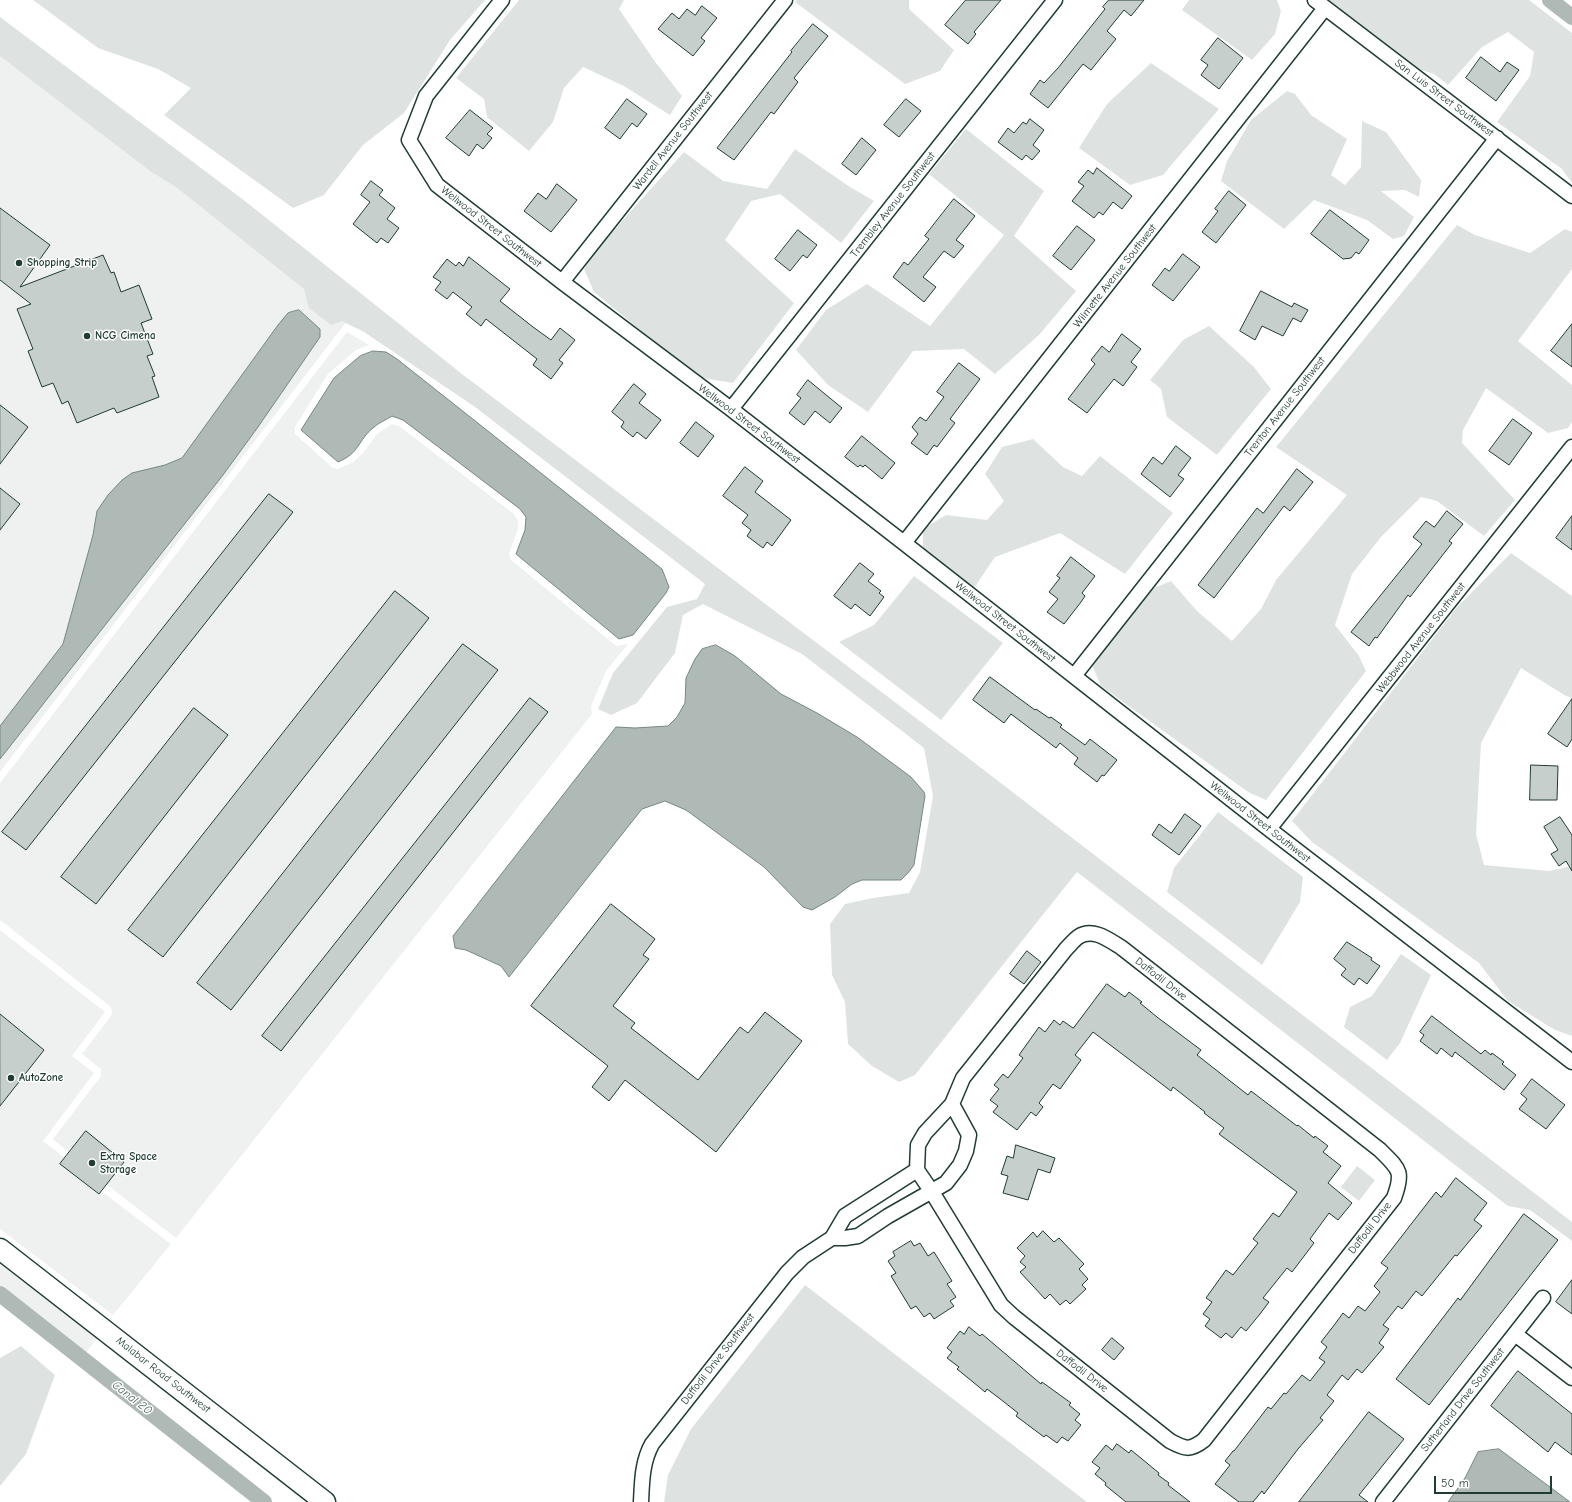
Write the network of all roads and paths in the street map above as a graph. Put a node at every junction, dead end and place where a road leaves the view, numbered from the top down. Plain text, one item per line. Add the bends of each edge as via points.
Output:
1 (502, 0) edge
2 (785, 0) edge
3 (1055, 0) edge
4 (1320, 4) edge
5 (1497, 138) junction
6 (1572, 196) edge
7 (562, 282) junction
8 (731, 409) junction
9 (1572, 447) edge
10 (904, 543) junction
11 (1074, 676) junction
12 (1269, 829) junction
13 (1572, 1062) edge
14 (952, 1104) junction
15 (917, 1170) junction
16 (932, 1192) junction
17 (832, 1238) junction
18 (0, 1249) edge
19 (1543, 1298) dead end
20 (1515, 1334) junction
21 (1572, 1378) edge
22 (325, 1502) edge
23 (641, 1502) edge
24 (1383, 1502) edge

1 - 7 street, Wellwood Street Southwest via 426,96 409,140 437,185
2 - 7 street, Wardell Avenue Southwest
3 - 8 street, Trembley Avenue Southwest
4 - 5 street, San Luis Street Southwest
4 - 10 street, Wilmette Avenue Southwest
5 - 6 street, San Luis Street Southwest
5 - 11 street, Trenton Avenue Southwest
7 - 8 street, Wellwood Street Southwest
8 - 10 street, Wellwood Street Southwest
9 - 12 street, Webbwood Avenue Southwest
10 - 11 street, Wellwood Street Southwest
11 - 12 street, Wellwood Street Southwest
12 - 13 street, Wellwood Street Southwest
14 - 15 street, Daffodil Drive via 921,1139 918,1145
14 - 16 street via 969,1136 966,1151 960,1165 946,1183
14 - 16 street, Daffodil Drive via 963,1078 1066,949 1078,937 1090,932 1104,936 1122,948 1380,1150 1400,1174 1399,1185 1394,1198 1204,1440 1194,1448 1183,1448 1170,1441 1001,1305
15 - 16 street, Daffodil Drive
15 - 17 street, Daffodil Drive Southwest via 844,1216
16 - 17 street, Daffodil Drive Southwest via 858,1236
17 - 23 street, Daffodil Drive Southwest via 803,1257 787,1273 652,1444 646,1454
18 - 22 main road, Malabar Road Southwest
19 - 20 street, Sutherland Drive Southwest
20 - 21 street
20 - 24 street, Sutherland Drive Southwest

